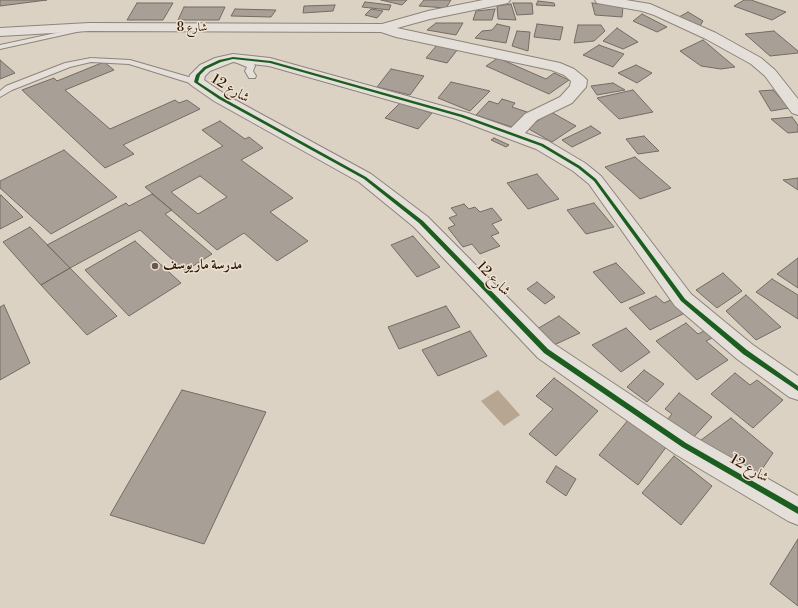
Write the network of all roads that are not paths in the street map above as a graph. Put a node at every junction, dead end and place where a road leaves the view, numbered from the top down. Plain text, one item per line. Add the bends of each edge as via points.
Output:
1 (503, 0) edge
2 (602, 0) edge
3 (89, 27) junction
4 (383, 28) junction
5 (0, 32) edge
6 (0, 47) edge
7 (233, 58) junction
8 (252, 76) dead end
9 (196, 82) junction
10 (0, 95) edge
11 (798, 110) edge
12 (513, 135) junction
13 (798, 389) edge
14 (798, 511) edge

1 - 4 street via 428,15
2 - 11 street via 645,7 659,12 711,36 756,61 770,73
3 - 4 street, شارع 8
3 - 5 street, شارع 8
3 - 6 lane
4 - 12 street via 396,33 555,66 579,80 578,87 566,100 531,117
7 - 8 lane via 251,66 249,71
7 - 9 street, شارع 12 via 206,68 198,75
7 - 12 street, شارع 12 via 270,62 406,99
9 - 10 lane via 130,62 91,60 68,65 9,88
9 - 14 street, شارع 12 via 220,98 365,178 421,222 546,351 684,445
12 - 13 street, شارع 12 via 542,145 580,167 595,180 683,300 745,352

